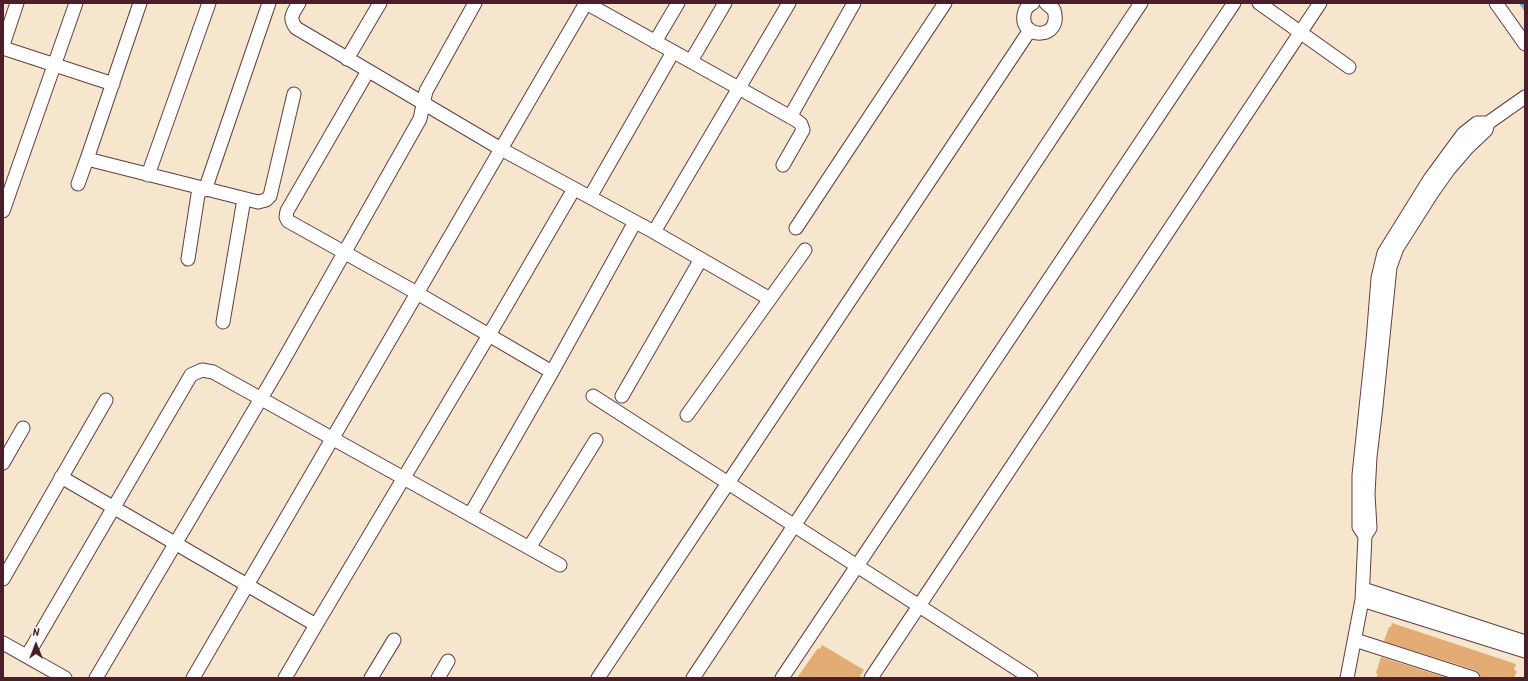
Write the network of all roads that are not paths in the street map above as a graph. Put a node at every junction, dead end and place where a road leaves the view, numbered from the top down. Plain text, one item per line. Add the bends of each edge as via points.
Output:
1 (17, 3) edge
2 (76, 3) edge
3 (140, 3) edge
4 (209, 3) edge
5 (269, 3) edge
6 (299, 3) edge
7 (380, 3) edge
8 (475, 3) edge
9 (586, 3) edge
10 (678, 3) edge
11 (725, 3) edge
12 (790, 3) edge
13 (854, 3) edge
14 (945, 3) edge
15 (1046, 3) edge
16 (1141, 3) edge
17 (1234, 3) edge
18 (1259, 3) edge
19 (1320, 3) edge
20 (1496, 3) edge
21 (1027, 5) edge
22 (1030, 30) junction
23 (1301, 33) junction
24 (655, 42) junction
25 (3, 44) edge
26 (1525, 44) edge
27 (3, 48) edge
28 (673, 52) junction
29 (347, 59) junction
30 (691, 61) junction
31 (55, 65) junction
32 (1349, 67) dead end
33 (368, 71) junction
34 (113, 84) junction
35 (740, 88) junction
36 (294, 94) dead end
37 (1525, 97) edge
38 (424, 102) junction
39 (790, 117) junction
40 (501, 149) junction
41 (87, 159) junction
42 (783, 165) dead end
43 (148, 175) junction
44 (78, 184) dead end
45 (202, 189) junction
46 (574, 189) junction
47 (590, 197) junction
48 (244, 199) junction
49 (3, 211) edge
50 (635, 222) junction
51 (796, 228) dead end
52 (654, 232) junction
53 (805, 250) dead end
54 (343, 252) junction
55 (188, 259) dead end
56 (700, 259) junction
57 (417, 293) junction
58 (770, 298) junction
59 (223, 322) dead end
60 (489, 336) junction
61 (552, 372) junction
62 (593, 396) dead end
63 (622, 396) dead end
64 (260, 399) junction
65 (106, 400) dead end
66 (687, 415) dead end
67 (23, 428) dead end
68 (332, 439) junction
69 (596, 440) dead end
70 (3, 463) edge
71 (61, 477) junction
72 (404, 479) junction
73 (729, 482) junction
74 (113, 508) junction
75 (470, 515) junction
76 (794, 526) junction
77 (176, 544) junction
78 (529, 548) junction
79 (560, 565) dead end
80 (857, 566) junction
81 (3, 579) edge
82 (247, 586) junction
83 (1363, 594) junction
84 (919, 606) junction
85 (316, 625) junction
86 (394, 640) dead end
87 (1355, 640) junction
88 (1525, 642) edge
89 (3, 643) edge
90 (1525, 651) edge
91 (26, 656) junction
92 (448, 661) dead end
93 (50, 674) edge
94 (65, 678) edge
95 (96, 678) edge
96 (193, 678) edge
97 (285, 678) edge
98 (371, 678) edge
99 (438, 678) edge
100 (598, 678) edge
101 (693, 678) edge
102 (782, 678) edge
103 (871, 678) edge
104 (1031, 678) edge
105 (1347, 678) edge
106 (1473, 678) edge

1 - 25 street
2 - 31 street
3 - 34 street
4 - 43 street
5 - 45 street
6 - 29 street via 292,15 292,23 296,28
7 - 29 street
8 - 38 street via 426,91
9 - 24 street
9 - 40 street
10 - 24 street
11 - 30 street
12 - 35 street
13 - 39 street
14 - 51 street
15 - 22 street via 1054,10 1053,26 1045,33 1039,34
16 - 76 street
17 - 80 street
18 - 23 street
19 - 23 street
20 - 26 street
21 - 22 street via 1024,22
22 - 73 street
23 - 32 street
23 - 84 street
24 - 28 street
27 - 31 street
28 - 30 street
28 - 47 street
29 - 33 street
30 - 35 street
31 - 34 street
31 - 49 street
33 - 38 street
33 - 54 street via 287,210 286,217 288,221
34 - 41 street
35 - 39 street
35 - 52 street
36 - 48 street via 270,196 258,202
37 - 83 street via 1488,123 1486,130 1462,154 1432,193 1397,248 1390,267 1370,456 1370,528 1365,536
38 - 40 street
38 - 54 street via 420,118
39 - 42 street via 801,124 803,130
40 - 46 street
40 - 57 street
41 - 43 street
41 - 44 street
43 - 45 street
45 - 48 street
45 - 55 street
46 - 47 street
46 - 60 street
47 - 50 street
48 - 59 street
50 - 52 street
50 - 61 street
52 - 56 street
53 - 58 street
54 - 57 street
54 - 64 street
56 - 58 street
56 - 63 street
57 - 60 street
57 - 68 street
58 - 66 street
60 - 61 street
60 - 72 street
61 - 75 street
62 - 73 street
64 - 68 street
64 - 74 street via 213,372 202,370 191,375
64 - 77 street
65 - 71 street
67 - 70 street
68 - 72 street
68 - 82 street
69 - 78 street
71 - 74 street
71 - 81 street
72 - 75 street
72 - 85 street
73 - 76 street
73 - 100 street
74 - 77 street
74 - 91 street
75 - 78 street
76 - 80 street
76 - 101 street
77 - 82 street
77 - 95 street
78 - 79 street
80 - 84 street
80 - 102 street
82 - 85 street
82 - 96 street
83 - 87 street
83 - 88 street
83 - 90 street
84 - 103 street
84 - 104 street
85 - 97 street
86 - 98 street
87 - 105 street
87 - 106 street
89 - 91 street
91 - 93 street
92 - 99 street
93 - 94 street

